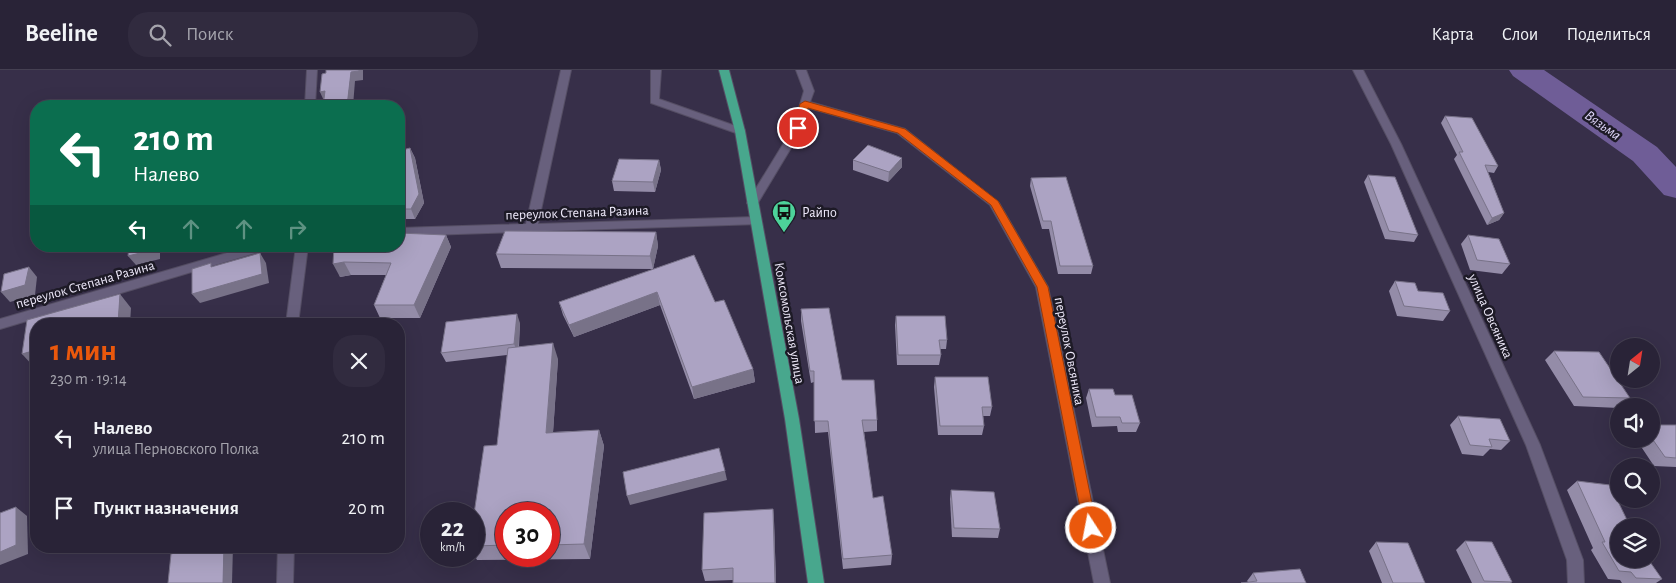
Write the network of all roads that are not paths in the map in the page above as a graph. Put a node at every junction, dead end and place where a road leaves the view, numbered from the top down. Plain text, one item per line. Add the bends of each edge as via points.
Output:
1 (312, 70) edge
2 (566, 70) edge
3 (656, 70) edge
4 (724, 70) edge
5 (801, 70) edge
6 (1358, 70) edge
7 (310, 100) edge
8 (805, 104) junction
9 (740, 131) junction
10 (752, 203) junction
11 (756, 221) junction
12 (531, 228) junction
13 (405, 232) edge
14 (245, 252) edge
15 (301, 252) edge
16 (293, 318) edge
17 (0, 324) edge
18 (286, 553) edge
19 (286, 583) edge
20 (816, 583) edge
21 (1102, 583) edge
22 (1576, 583) edge

1 - 7 street
2 - 12 street
3 - 9 street via 654,101
4 - 9 main road, Комсомольская улица
5 - 8 street via 808,91
6 - 22 street, улица Овсяника via 1396,144 1533,445 1574,560
8 - 10 street via 798,128
8 - 21 street, переулок Овсяника via 901,131 994,203 1042,287
9 - 10 main road, Комсомольская улица
10 - 11 main road, Комсомольская улица
11 - 12 street, переулок Степана Разина
11 - 20 main road, Комсомольская улица via 792,419
12 - 13 street, переулок Степана Разина
14 - 17 street, переулок Степана Разина
15 - 16 street
18 - 19 street

